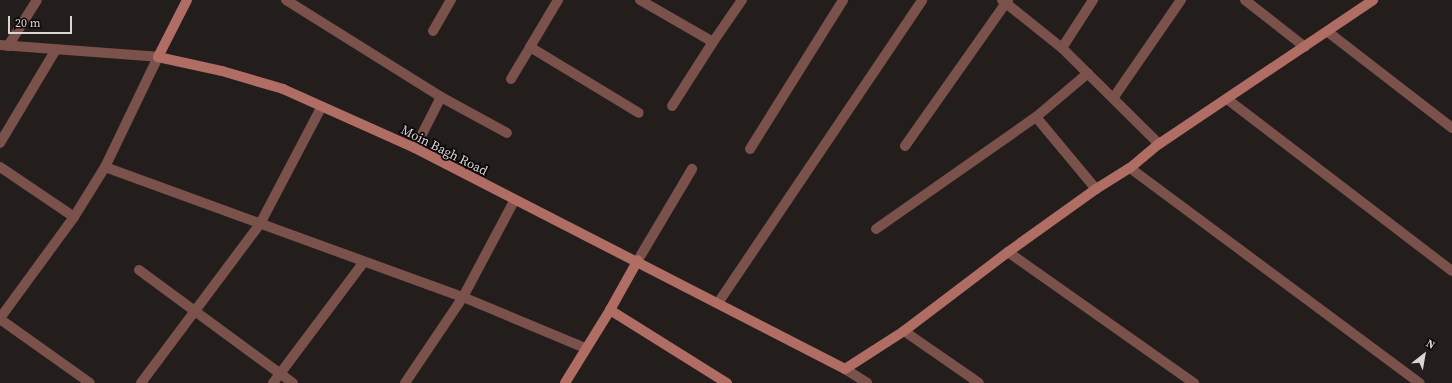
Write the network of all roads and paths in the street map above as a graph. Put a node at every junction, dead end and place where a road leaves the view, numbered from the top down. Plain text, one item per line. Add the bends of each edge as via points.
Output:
1 (38, 0) edge
2 (187, 0) edge
3 (286, 0) edge
4 (451, 0) edge
5 (558, 0) edge
6 (640, 0) edge
7 (742, 0) edge
8 (843, 0) edge
9 (922, 0) edge
10 (1094, 0) edge
11 (1181, 0) edge
12 (1245, 0) edge
13 (1373, 0) edge
14 (1006, 1) edge
15 (433, 31) dead end
16 (1328, 32) junction
17 (713, 42) junction
18 (4, 46) edge
19 (530, 47) junction
20 (1305, 47) junction
21 (1062, 48) junction
22 (55, 51) junction
23 (158, 57) junction
24 (1088, 73) junction
25 (511, 79) dead end
26 (441, 97) junction
27 (1114, 97) junction
28 (1227, 99) junction
29 (672, 106) dead end
30 (321, 108) junction
31 (639, 113) dead end
32 (1036, 117) junction
33 (1452, 128) edge
34 (507, 133) dead end
35 (0, 143) edge
36 (1159, 144) junction
37 (905, 146) dead end
38 (415, 148) junction
39 (750, 149) dead end
40 (0, 167) edge
41 (105, 167) junction
42 (1130, 168) junction
43 (692, 169) dead end
44 (1096, 189) junction
45 (514, 201) junction
46 (74, 217) junction
47 (260, 224) junction
48 (876, 229) dead end
49 (1008, 252) junction
50 (638, 260) junction
51 (363, 263) junction
52 (139, 270) dead end
53 (1452, 271) edge
54 (463, 297) junction
55 (718, 303) junction
56 (195, 309) junction
57 (610, 310) junction
58 (0, 318) edge
59 (904, 331) junction
60 (585, 348) junction
61 (845, 369) junction
62 (280, 374) junction
63 (567, 382) edge
64 (90, 383) edge
65 (141, 383) edge
66 (274, 383) edge
67 (293, 383) edge
68 (405, 383) edge
69 (727, 383) edge
70 (866, 383) edge
71 (979, 383) edge
72 (1194, 383) edge
73 (1420, 383) edge

1 - 18 street
2 - 23 street
3 - 26 street
4 - 15 street
5 - 19 street
6 - 17 street
7 - 17 street
8 - 39 street
9 - 55 street
10 - 21 street
11 - 27 street
12 - 20 street
13 - 16 street
14 - 21 street
14 - 37 street
16 - 20 street
16 - 33 street
17 - 29 street
18 - 22 street
19 - 25 street
19 - 31 street
20 - 28 street
21 - 24 street
22 - 23 street
22 - 35 street
23 - 30 street, Moin Bagh Road via 222,71 283,89
23 - 41 street
24 - 27 street
24 - 32 street
26 - 34 street
26 - 38 street
27 - 36 street
28 - 36 street
28 - 53 street
30 - 38 street, Moin Bagh Road
30 - 47 street
32 - 44 street
32 - 48 street
36 - 42 street
38 - 45 street, Moin Bagh Road
40 - 46 street
41 - 46 street
41 - 47 street
42 - 44 street
42 - 73 street
43 - 50 street
44 - 49 street
45 - 50 street, Moin Bagh Road
45 - 54 street
46 - 58 street
47 - 51 street
47 - 56 street
49 - 59 street
49 - 72 street
50 - 55 street, Moin Bagh Road
50 - 57 street
51 - 54 street
51 - 62 street
52 - 56 street
54 - 60 street
54 - 68 street
55 - 61 street, Moin Bagh Road
56 - 62 street
56 - 65 street
57 - 60 street
57 - 69 street
58 - 64 street
59 - 61 street
59 - 71 street
60 - 63 street
61 - 70 street
62 - 66 street
62 - 67 street

